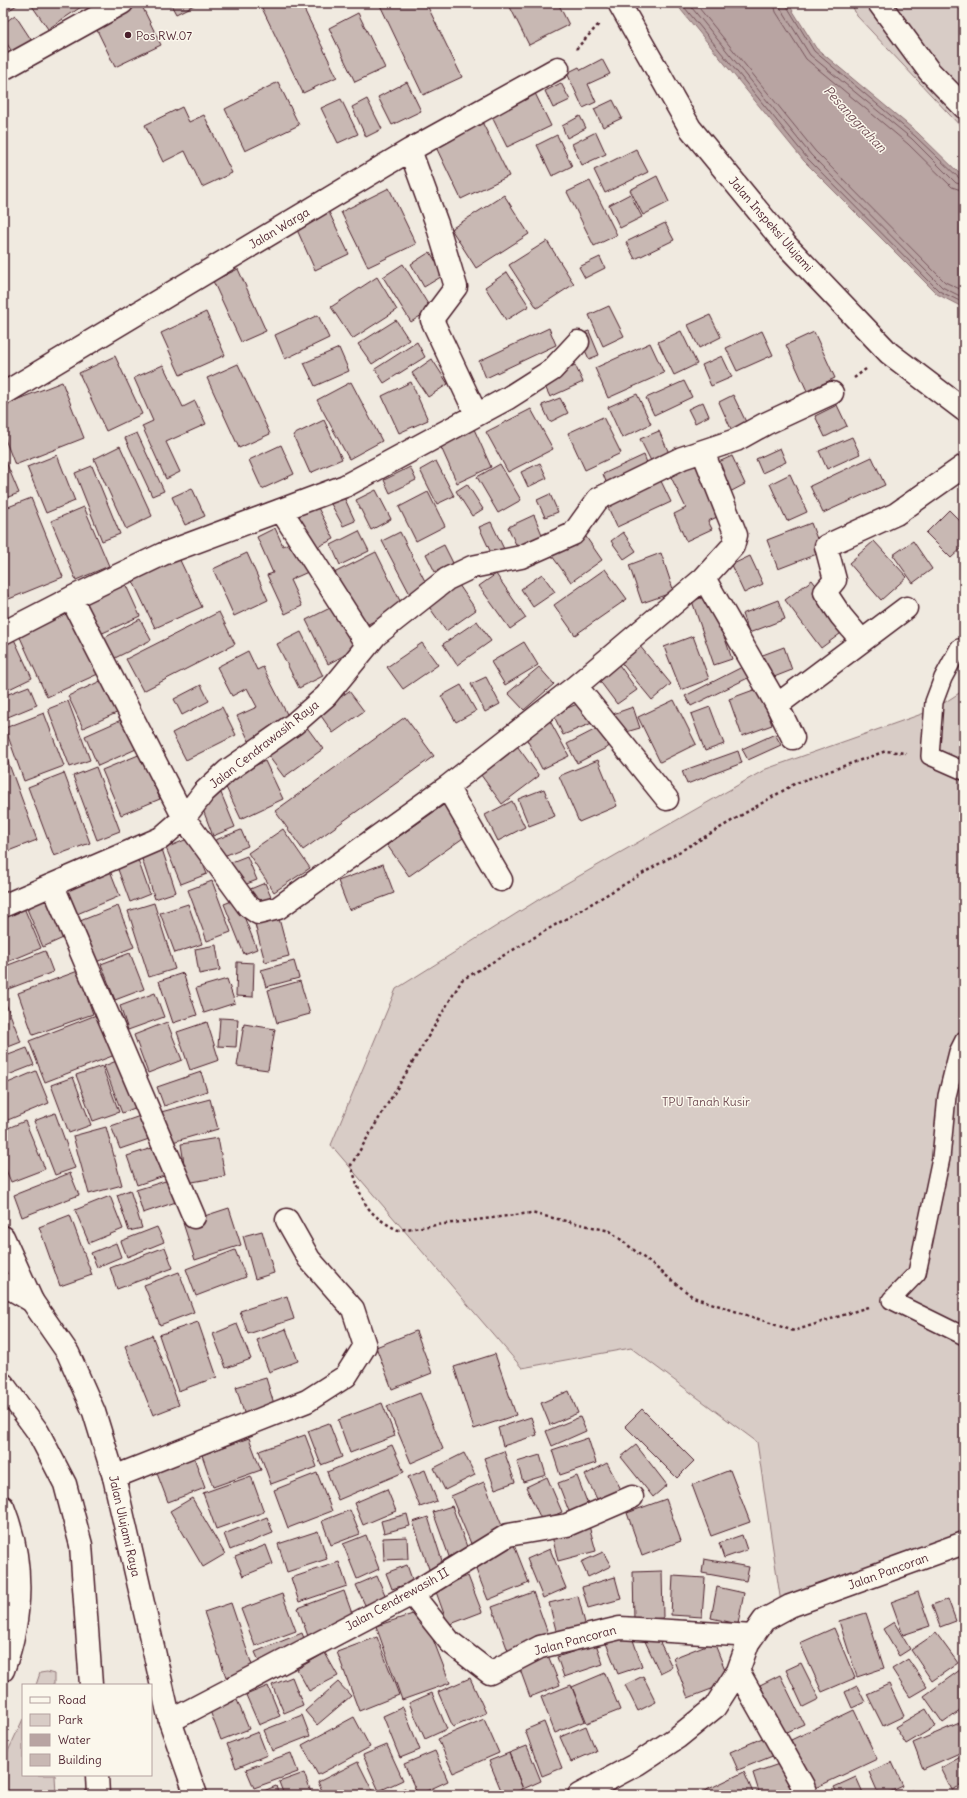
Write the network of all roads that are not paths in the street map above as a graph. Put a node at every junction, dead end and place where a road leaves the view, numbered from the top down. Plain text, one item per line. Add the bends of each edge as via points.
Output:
1 (122, 3) edge
2 (619, 3) edge
3 (879, 3) edge
4 (558, 68) road end
5 (3, 69) edge
6 (964, 108) edge
7 (410, 150) junction
8 (578, 342) dead end
9 (832, 393) road end
10 (3, 394) edge
11 (964, 410) edge
12 (476, 414) junction
13 (702, 452) junction
14 (964, 466) edge
15 (281, 510) junction
16 (704, 578) junction
17 (71, 598) junction
18 (906, 608) dead end
19 (3, 633) edge
20 (862, 641) junction
21 (367, 645) junction
22 (959, 648) dead end
23 (576, 686) junction
24 (777, 705) junction
25 (793, 738) dead end
26 (964, 771) edge
27 (447, 787) junction
28 (666, 799) dead end
29 (184, 818) junction
30 (501, 880) dead end
31 (53, 886) junction
32 (3, 906) edge
33 (964, 1040) edge
34 (194, 1217) dead end
35 (287, 1220) dead end
36 (3, 1237) edge
37 (3, 1284) edge
38 (32, 1301) junction
39 (964, 1336) edge
40 (3, 1384) edge
41 (114, 1477) junction
42 (632, 1497) dead end
43 (3, 1507) edge
44 (964, 1543) edge
45 (412, 1594) junction
46 (753, 1636) junction
47 (3, 1670) edge
48 (738, 1671) junction
49 (91, 1684) edge
50 (170, 1721) junction
51 (97, 1776) edge
52 (98, 1795) edge
53 (196, 1795) edge
54 (580, 1795) edge
55 (806, 1795) edge

1 - 5 main road
2 - 11 main road, Jalan Inspeksi Ulujami via 690,128 786,245 889,353
3 - 6 main road via 929,70
4 - 7 main road, Jalan Warga
7 - 10 main road, Jalan Warga
7 - 12 main road via 437,224 456,287 432,320
8 - 12 main road via 552,370 508,398
9 - 13 main road, Jalan Cendrawasih Raya via 736,440
12 - 15 main road via 444,434 345,486
13 - 16 main road via 736,535 733,546
13 - 21 main road, Jalan Cendrawasih Raya via 682,458 598,499 573,534 520,557 472,567 447,579
14 - 20 main road via 896,514 826,546 835,580 826,589 827,595
15 - 17 main road via 163,554
15 - 21 main road
16 - 23 main road
16 - 24 main road
17 - 19 main road
17 - 29 main road
18 - 20 main road
20 - 24 main road
21 - 29 main road, Jalan Cendrawasih Raya via 326,696 294,724 227,772 204,792
22 - 26 lane via 934,702 930,756
23 - 27 main road
23 - 28 main road
24 - 25 main road
27 - 29 main road via 278,908 258,913 248,906
27 - 30 main road
29 - 31 main road, Jalan Cendrawasih Raya via 161,838
31 - 32 main road, Jalan Cendrawasih Raya
31 - 34 main road
33 - 39 lane via 958,1052 947,1096 941,1158 917,1273 891,1300
35 - 41 main road via 309,1259 353,1309 365,1346 346,1376 307,1401
36 - 38 main road
37 - 38 main road, Jalan Ulujami Raya
38 - 41 main road, Jalan Ulujami Raya via 68,1353 94,1412
40 - 49 main road via 38,1432 65,1484 81,1545
41 - 50 main road, Jalan Ulujami Raya
42 - 45 main road, Jalan Cendrewasih II via 567,1524 508,1535
43 - 47 main road via 12,1528 19,1586 12,1646
44 - 46 main road, Jalan Pancoran via 790,1606 764,1620
45 - 46 main road, Jalan Pancoran via 450,1642 490,1673 540,1647 620,1628
45 - 50 main road, Jalan Cendrewasih II
46 - 48 main road, Jalan Pancoran
48 - 54 main road, Jalan Pancoran via 715,1707 678,1737 637,1764
48 - 55 main road
50 - 53 main road, Jalan Ulujami Raya
51 - 52 main road

